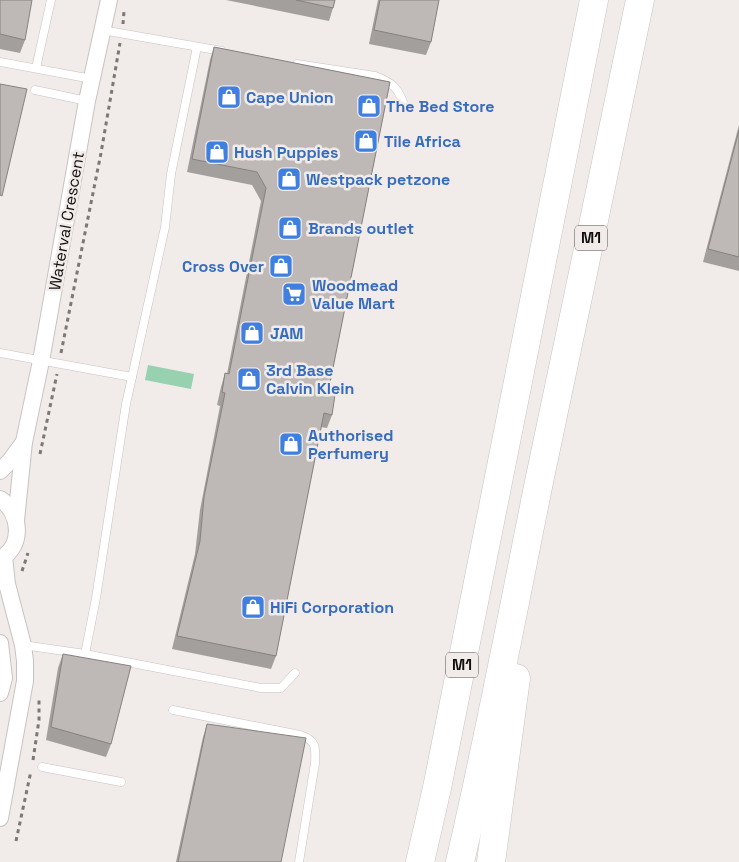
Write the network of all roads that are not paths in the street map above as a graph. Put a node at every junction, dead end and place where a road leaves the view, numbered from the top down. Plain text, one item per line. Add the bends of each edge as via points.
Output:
1 (51, 0) edge
2 (109, 0) edge
3 (594, 0) edge
4 (640, 0) edge
5 (102, 30) junction
6 (197, 47) junction
7 (234, 53) edge
8 (0, 62) edge
9 (290, 62) edge
10 (36, 68) junction
11 (92, 79) junction
12 (35, 90) dead end
13 (88, 101) junction
14 (405, 108) dead end
15 (0, 353) edge
16 (41, 361) junction
17 (132, 377) junction
18 (24, 442) junction
19 (0, 471) edge
20 (541, 475) junction
21 (0, 498) edge
22 (16, 520) junction
23 (2, 558) edge
24 (0, 643) edge
25 (23, 645) junction
26 (85, 654) junction
27 (295, 673) dead end
28 (0, 693) edge
29 (173, 710) dead end
30 (42, 766) dead end
31 (121, 782) dead end
32 (2, 793) edge
33 (0, 818) edge
34 (299, 862) edge
35 (420, 862) edge
36 (460, 862) edge
37 (491, 862) edge

1 - 10 lane
2 - 5 street, Waterval Crescent
3 - 35 highway, M1
4 - 20 highway, M1
5 - 6 lane
5 - 11 street, Waterval Crescent
6 - 7 lane
6 - 17 lane via 171,174 165,227
8 - 10 lane
9 - 14 lane via 383,79 399,91
10 - 11 lane
11 - 13 street, Waterval Crescent
12 - 13 lane
13 - 16 street, Waterval Crescent
15 - 16 lane
16 - 17 lane
16 - 18 street, Waterval Crescent
17 - 26 lane
18 - 19 street, Waterval Crescent
18 - 22 street, Waterval Crescent
20 - 36 highway, M1
20 - 37 highway
21 - 22 street via 14,512
22 - 23 street, Waterval Crescent via 17,536 12,548
23 - 25 street
24 - 28 street via 4,678
25 - 26 lane
25 - 32 street via 25,681
26 - 27 lane via 261,688 280,688
29 - 34 lane via 300,734 313,742 315,763
30 - 31 lane
32 - 33 street

